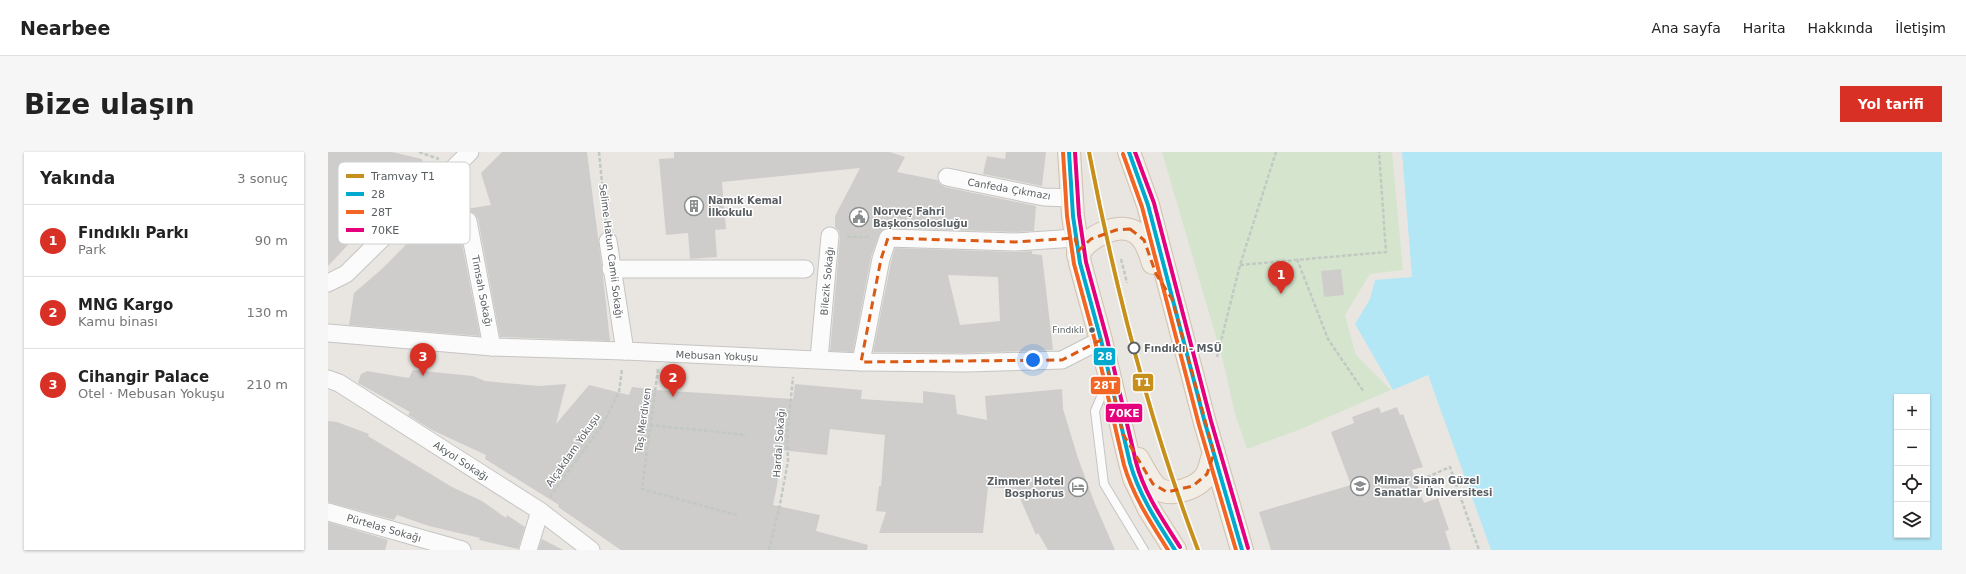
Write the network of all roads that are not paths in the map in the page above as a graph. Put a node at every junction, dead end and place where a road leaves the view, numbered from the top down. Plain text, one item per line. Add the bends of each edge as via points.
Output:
1 (470, 152) edge
2 (1069, 152) edge
3 (1129, 152) edge
4 (460, 162) edge
5 (947, 177) dead end
6 (1072, 198) junction
7 (470, 232) edge
8 (830, 236) road end
9 (608, 241) road end
10 (377, 244) edge
11 (1077, 246) junction
12 (611, 269) junction
13 (805, 269) dead end
14 (328, 283) edge
15 (1172, 299) junction
16 (328, 333) edge
17 (1101, 340) junction
18 (492, 347) junction
19 (625, 351) junction
20 (819, 359) junction
21 (861, 362) junction
22 (328, 379) edge
23 (1109, 379) junction
24 (1123, 434) junction
25 (1214, 453) junction
26 (540, 511) junction
27 (328, 512) edge
28 (462, 550) edge
29 (528, 550) edge
30 (591, 550) edge
31 (1144, 550) edge
32 (1175, 550) edge
33 (1242, 550) edge

1 - 4 street
2 - 6 main road
3 - 15 main road via 1150,211
5 - 6 street, Canfeda Çıkmazı via 1044,197
6 - 11 main road
7 - 18 street, Timsah Sokağı
8 - 20 street, Bilezik Sokağı
9 - 12 street, Selime Hatun Camii Sokağı
10 - 14 street via 346,274
11 - 15 main road via 1116,230 1130,229 1139,234 1144,240 1156,274
11 - 17 main road
11 - 21 street via 888,238 881,259
12 - 13 street
12 - 19 street, Selime Hatun Camii Sokağı
15 - 25 main road
16 - 18 street, Mebusan Yokuşu
17 - 21 street, Mebusan Yokuşu via 1062,360 966,363
17 - 23 main road
18 - 19 street, Mebusan Yokuşu
19 - 20 street, Mebusan Yokuşu
20 - 21 street, Mebusan Yokuşu
22 - 26 street, Akyol Sokağı via 339,383
23 - 24 main road
23 - 31 lane via 1095,411 1104,484
24 - 25 main road via 1153,484 1167,492 1184,490 1201,481 1207,474
24 - 32 main road via 1141,493
25 - 33 main road
26 - 29 street
26 - 30 street, Akyol Sokağı
27 - 28 street, Pürtelaş Sokağı

